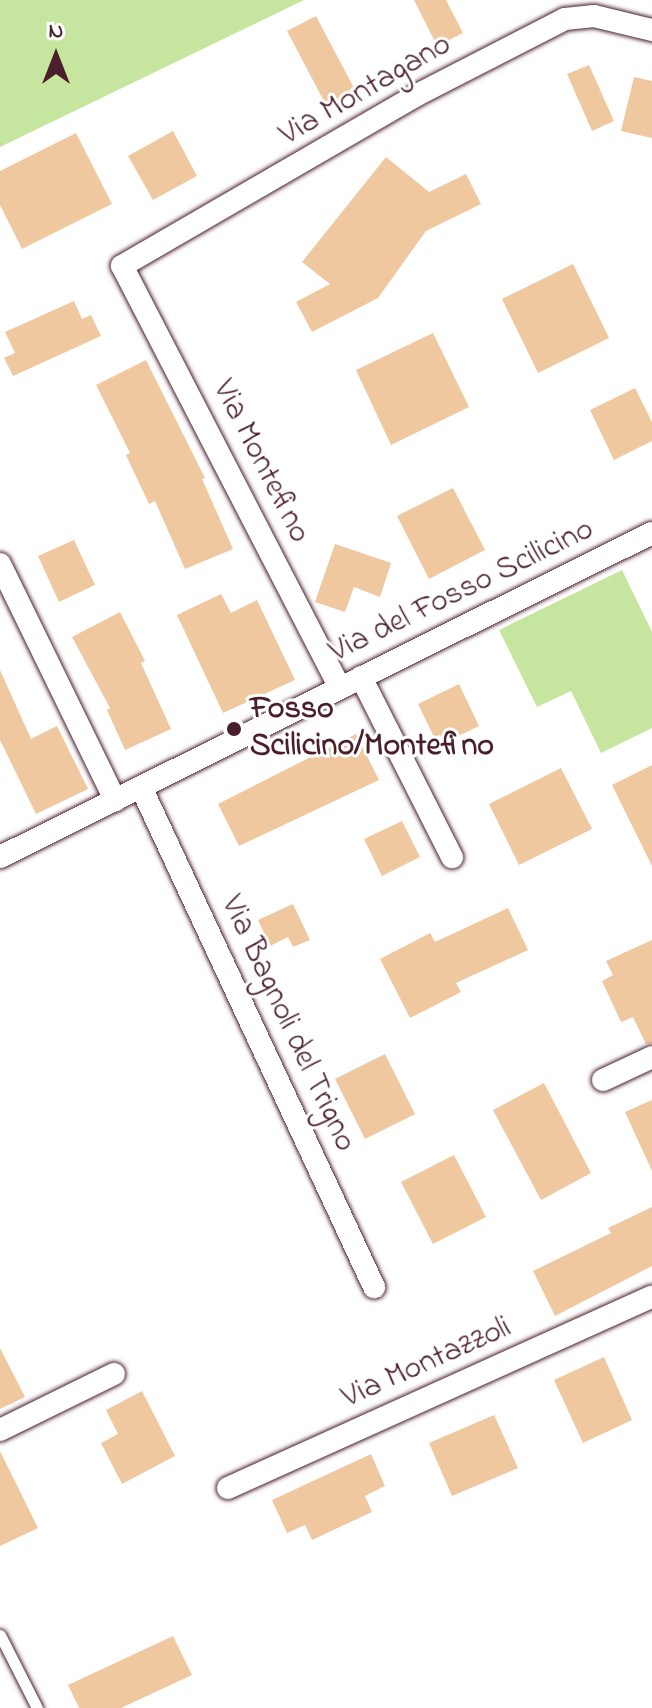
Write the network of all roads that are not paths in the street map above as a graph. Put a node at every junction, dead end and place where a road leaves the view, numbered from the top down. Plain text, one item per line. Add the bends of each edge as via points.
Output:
1 (652, 30) edge
2 (122, 266) joint
3 (652, 533) edge
4 (0, 564) edge
5 (361, 677) junction
6 (340, 688) junction
7 (141, 787) junction
8 (115, 800) junction
9 (0, 857) edge
10 (452, 857) dead end
11 (652, 1057) edge
12 (603, 1080) dead end
13 (374, 1287) dead end
14 (652, 1297) edge
15 (114, 1374) dead end
16 (0, 1430) edge
17 (228, 1488) dead end
18 (0, 1635) edge
19 (37, 1708) edge

1 - 2 street, Via Montagano via 594,16 565,19 417,95
2 - 6 street, Via Montefino
3 - 5 street, Via del Fosso Scilicino
4 - 8 street
5 - 6 street, Via del Fosso Scilicino
5 - 10 street
6 - 7 street, Via del Fosso Scilicino
7 - 8 street, Via del Fosso Scilicino
7 - 13 street, Via Bagnoli del Trigno
8 - 9 street, Via del Fosso Scilicino
11 - 12 street
14 - 17 street, Via Montazzoli
15 - 16 street
18 - 19 lane

